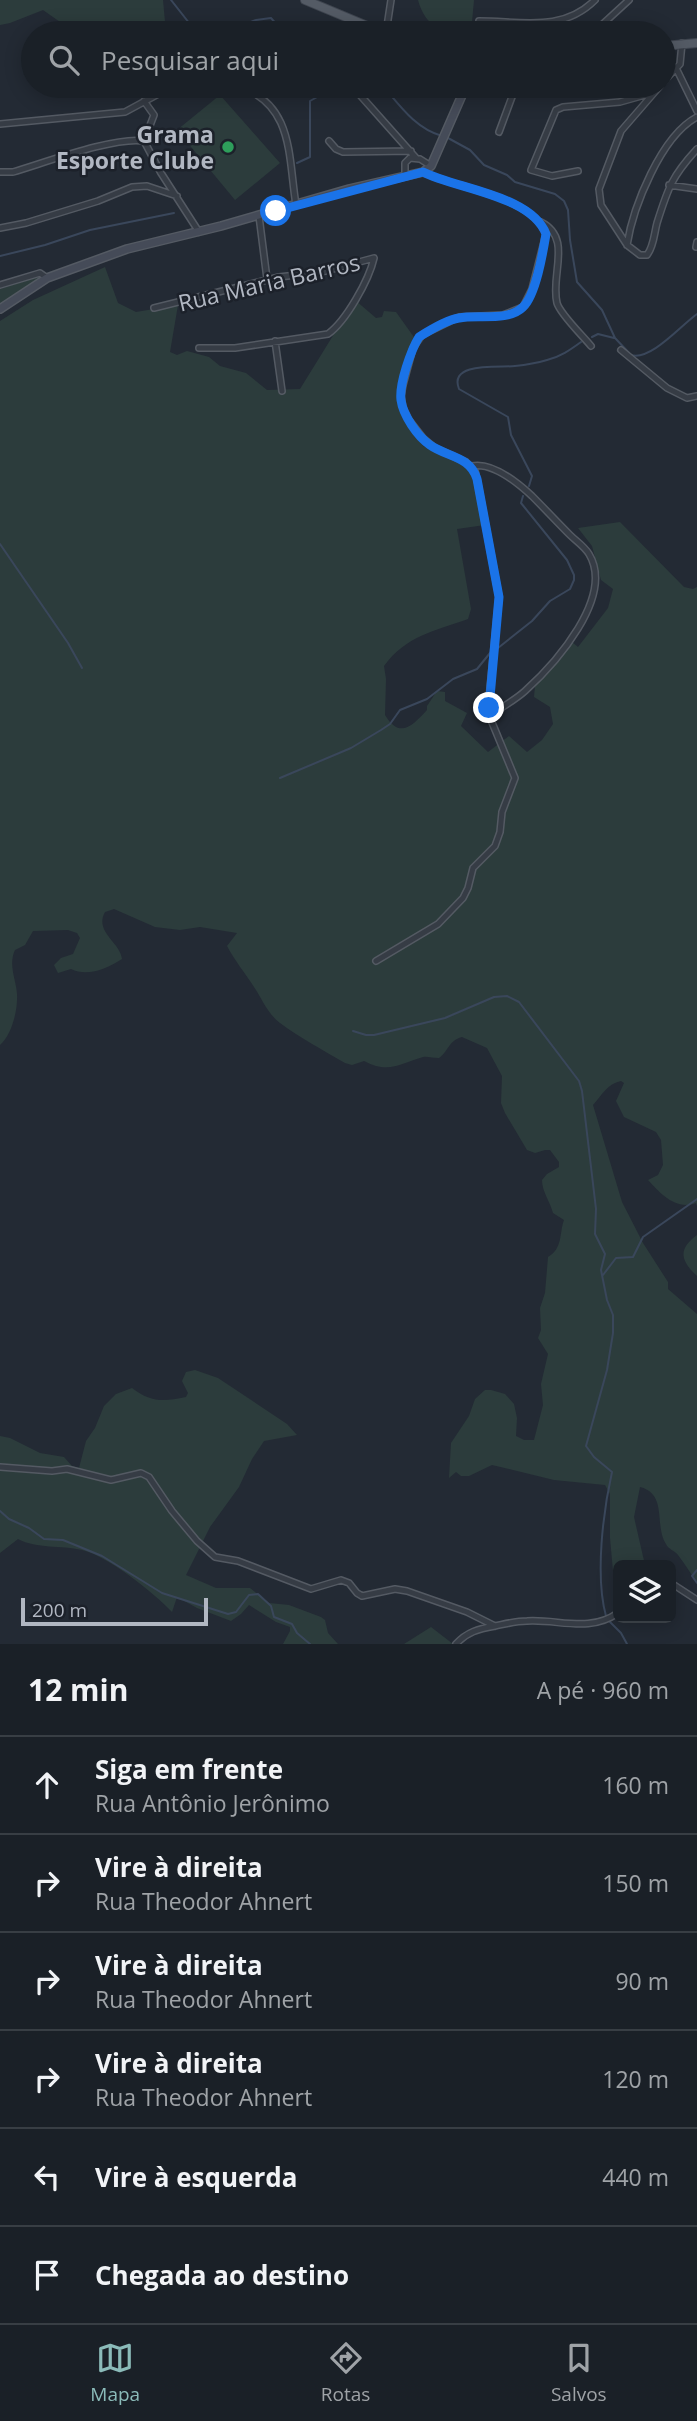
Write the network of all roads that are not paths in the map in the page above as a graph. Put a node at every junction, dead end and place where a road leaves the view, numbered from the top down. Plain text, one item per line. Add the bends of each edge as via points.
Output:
1 (305, 0) edge
2 (391, 0) edge
3 (595, 0) edge
4 (629, 0) edge
5 (356, 21) edge
6 (387, 21) edge
7 (552, 21) edge
8 (606, 21) edge
9 (682, 43) junction
10 (697, 43) edge
11 (676, 44) edge
12 (676, 68) joint
13 (150, 98) edge
14 (264, 98) edge
15 (363, 98) edge
16 (461, 98) edge
17 (512, 98) edge
18 (634, 98) edge
19 (648, 98) edge
20 (144, 101) junction
21 (697, 111) edge
22 (697, 117) edge
23 (0, 124) edge
24 (499, 132) dead end
25 (145, 141) junction
26 (329, 141) dead end
27 (697, 149) edge
28 (411, 151) junction
29 (416, 158) junction
30 (431, 166) junction
31 (578, 171) dead end
32 (0, 172) edge
33 (423, 172) junction
34 (405, 177) junction
35 (669, 185) junction
36 (697, 189) edge
37 (177, 196) junction
38 (296, 205) junction
39 (258, 216) junction
40 (537, 221) junction
41 (0, 228) edge
42 (199, 232) junction
43 (630, 248) junction
44 (47, 278) junction
45 (267, 279) junction
46 (0, 285) edge
47 (0, 309) edge
48 (154, 309) dead end
49 (275, 341) junction
50 (592, 346) dead end
51 (199, 348) dead end
52 (621, 350) dead end
53 (282, 391) dead end
54 (697, 396) edge
55 (472, 467) junction
56 (490, 715) junction
57 (376, 961) dead end
58 (0, 1467) edge
59 (676, 1586) edge
60 (697, 1601) edge
61 (613, 1616) edge
62 (495, 1626) junction
63 (456, 1644) edge

1 - 5 main road
2 - 6 street
3 - 7 street via 576,16
4 - 8 street
9 - 10 main road
9 - 11 main road
9 - 12 street
12 - 21 street
13 - 20 street
14 - 38 street via 283,124
15 - 28 street
16 - 30 main road
17 - 24 street
18 - 31 street via 556,110 531,170 551,176
19 - 43 street via 619,135 599,189 601,205
20 - 23 street via 125,112
20 - 25 street via 154,115
22 - 43 street via 679,131 655,167 635,208
25 - 32 street via 133,139
25 - 37 street
26 - 28 street via 343,152
27 - 35 street
28 - 29 street
29 - 30 street
29 - 34 street via 406,160
30 - 33 main road
33 - 34 main road
33 - 40 street via 498,197
34 - 38 main road
35 - 36 street
35 - 43 street via 649,253 642,256
37 - 41 street via 147,186 132,187
37 - 42 street
38 - 39 main road
39 - 42 main road
39 - 45 street
40 - 50 street via 556,234 557,303
40 - 55 street via 546,234 544,249 523,307 503,315 459,317 419,337 401,392 409,420 428,444
42 - 44 main road via 127,249
44 - 46 street via 40,273
44 - 47 main road
45 - 48 street, Rua Maria Barros
45 - 49 street, Rua Maria Barros via 374,258 369,275 331,331
49 - 51 street, Rua Maria Barros
49 - 53 street
52 - 54 street via 667,388 687,398
55 - 56 street via 498,585
55 - 56 street via 491,469 517,483 589,554 595,578 587,612 564,648 524,692
56 - 57 street via 515,778 495,846 475,865 466,893 442,921
58 - 62 street via 74,1470 111,1480 141,1473 215,1557 311,1588 341,1580 362,1595 407,1591
59 - 60 street
61 - 62 street via 590,1624 528,1620
62 - 63 street via 470,1632

